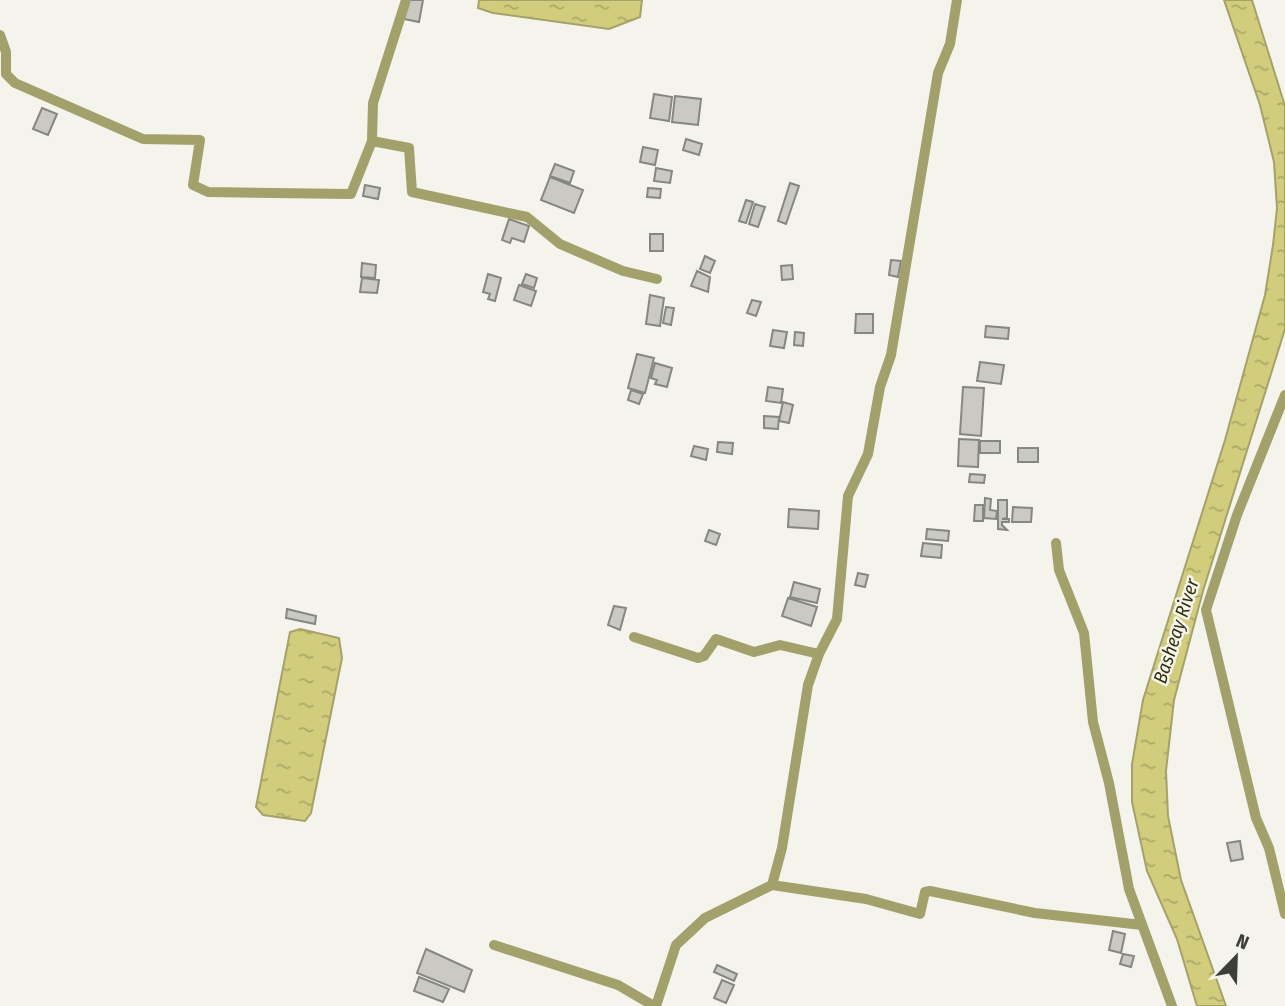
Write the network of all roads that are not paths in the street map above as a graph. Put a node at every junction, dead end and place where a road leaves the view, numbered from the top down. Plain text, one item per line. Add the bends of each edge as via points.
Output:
1 (406, 0) edge
2 (957, 0) edge
3 (0, 35) edge
4 (372, 141) junction
5 (657, 279) dead end
6 (1285, 395) edge
7 (1056, 544) dead end
8 (634, 637) dead end
9 (819, 653) junction
10 (772, 885) junction
11 (1285, 914) edge
12 (1142, 925) junction
13 (494, 945) dead end
14 (655, 1006) edge
15 (1172, 1006) edge

1 - 4 street via 373,103
2 - 9 street via 950,44 938,73 891,355 868,454 848,496 837,620
3 - 4 street via 6,74 15,83 143,139 200,140 193,185 208,192 351,194
4 - 5 street via 409,148 412,192 527,218 560,244 623,271
6 - 11 street via 1237,515 1206,610 1256,818 1269,848
7 - 12 street via 1059,570 1084,633 1093,722 1129,889
8 - 9 street via 698,658 716,639 754,653 780,645
9 - 10 street via 808,685
10 - 12 street via 920,914 925,892 930,891 1035,913
10 - 14 street via 705,918 676,945
12 - 15 street
13 - 14 street via 618,985

